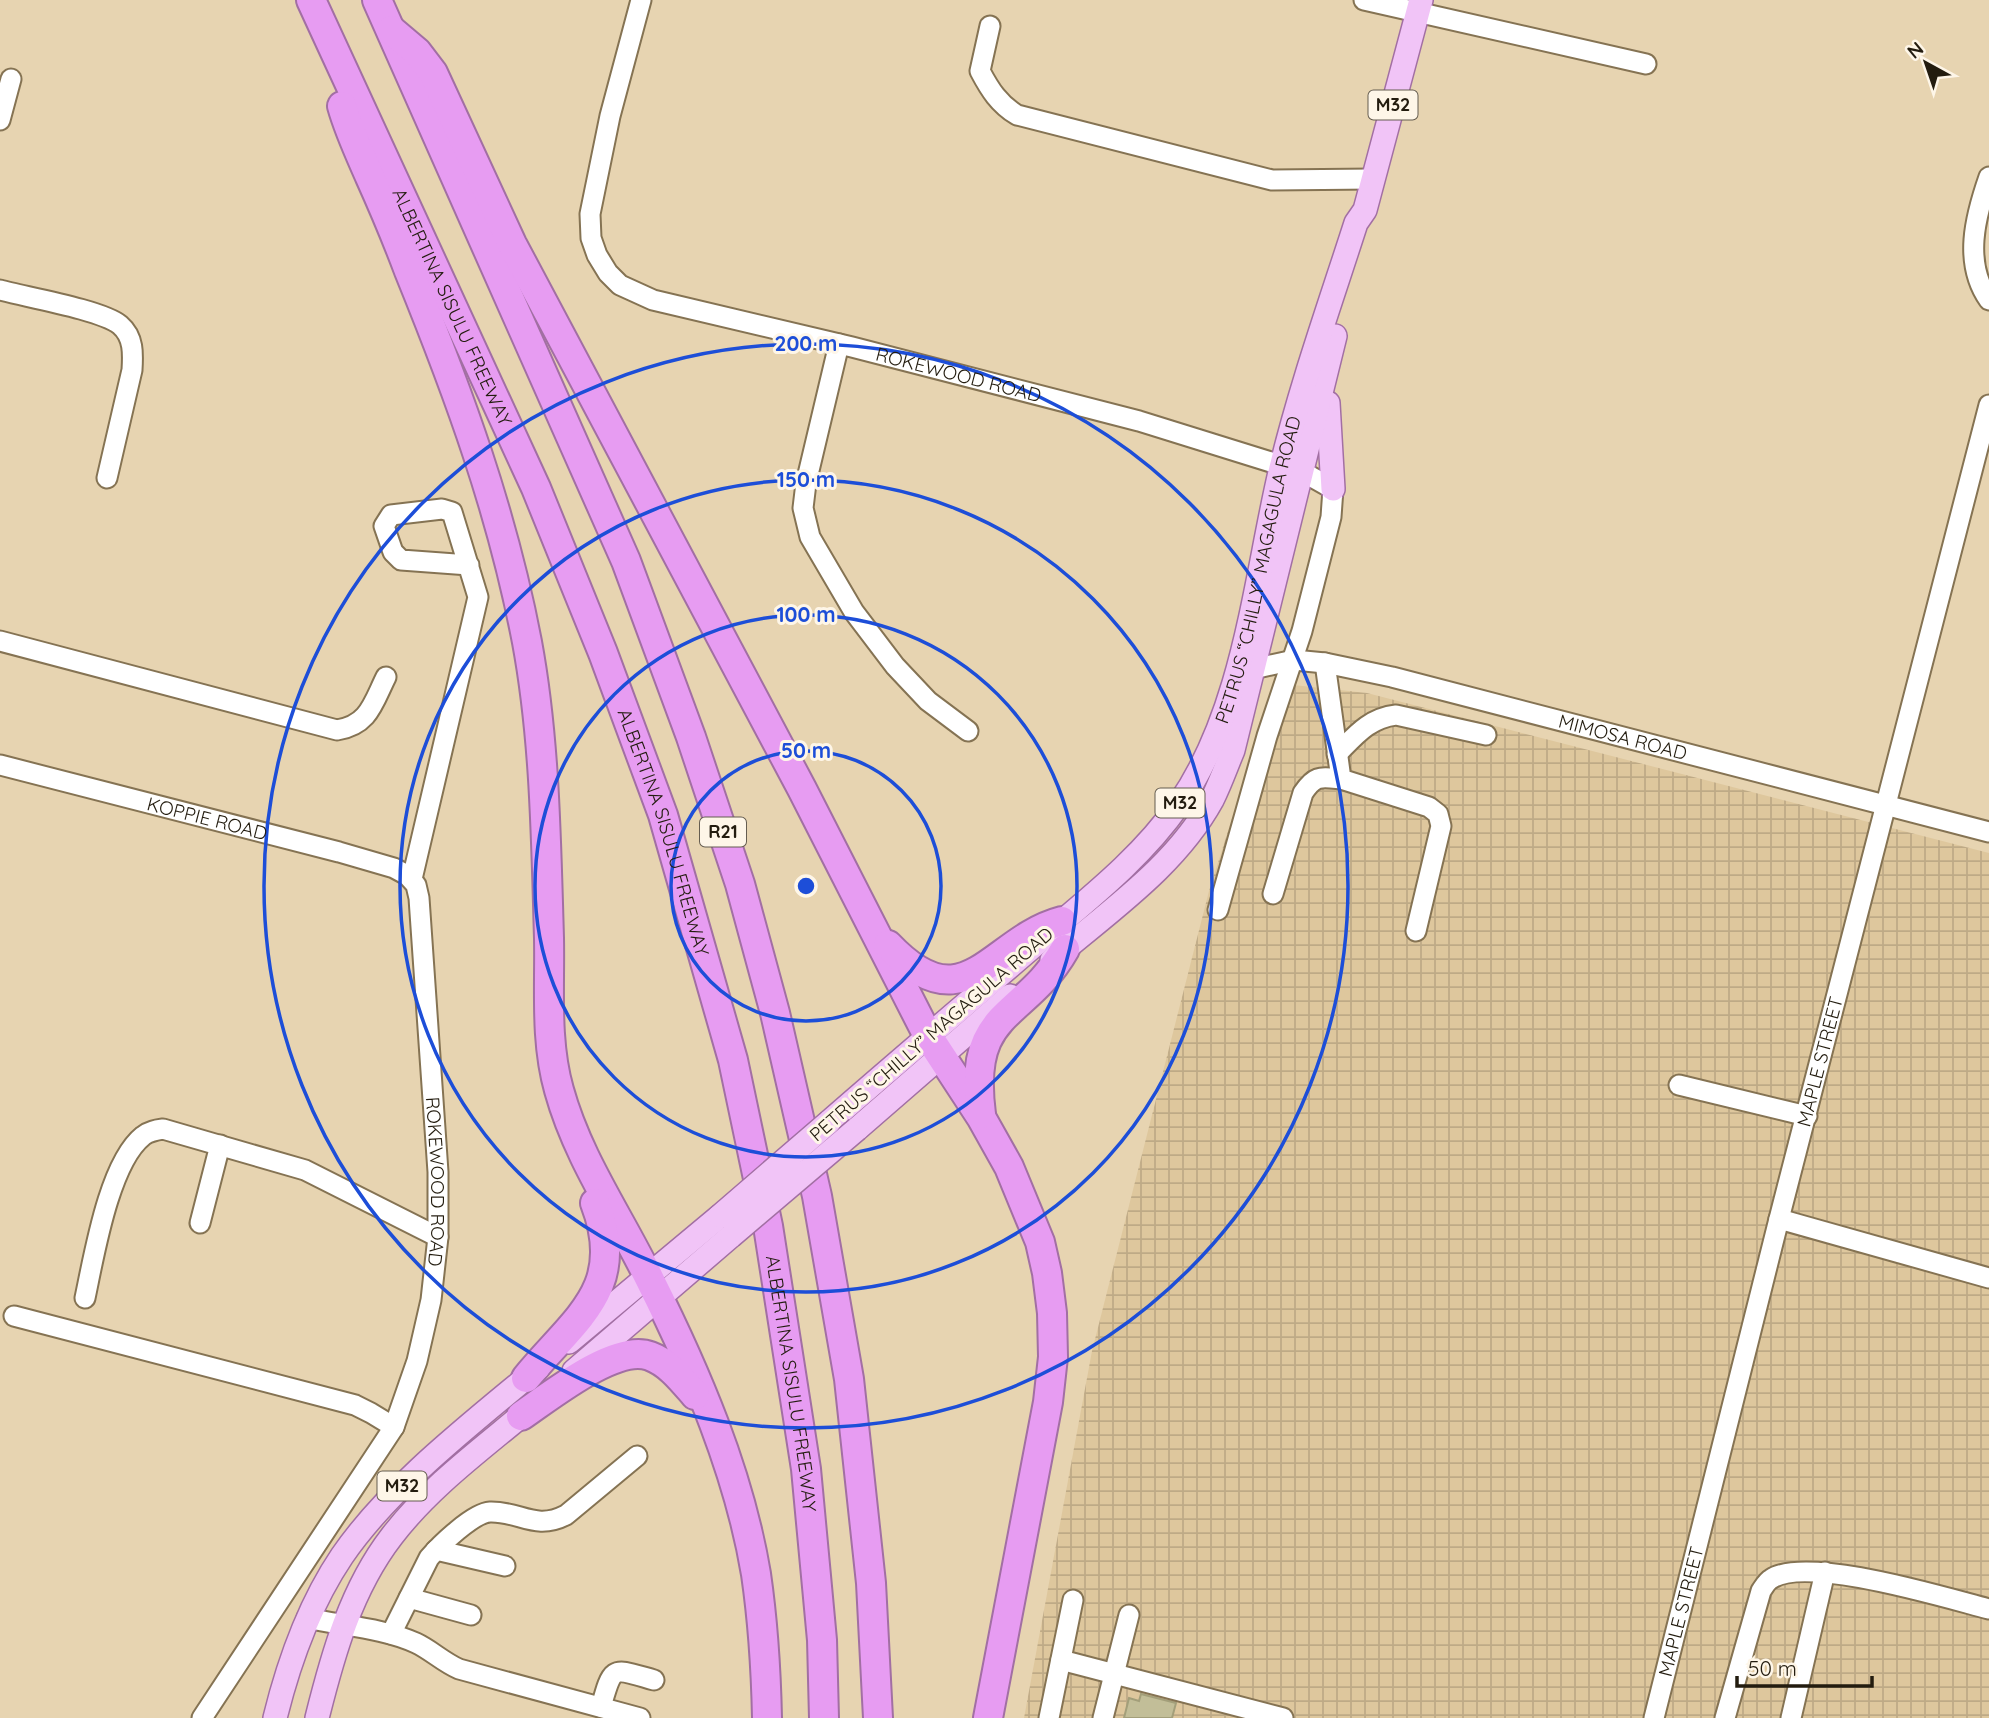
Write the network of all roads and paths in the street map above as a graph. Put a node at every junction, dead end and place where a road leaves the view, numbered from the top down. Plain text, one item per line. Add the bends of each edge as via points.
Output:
1 (311, 0) edge
2 (377, 0) edge
3 (641, 0) edge
4 (1364, 0) edge
5 (1419, 7) edge
6 (990, 26) dead end
7 (391, 30) junction
8 (333, 48) junction
9 (1646, 65) dead end
10 (11, 79) dead end
11 (0, 120) edge
12 (1989, 177) edge
13 (1373, 179) junction
14 (1365, 210) junction
15 (0, 290) edge
16 (1989, 300) edge
17 (1334, 338) junction
18 (839, 344) junction
19 (1989, 405) edge
20 (1292, 469) junction
21 (107, 478) dead end
22 (1333, 489) junction
23 (469, 565) dead end
24 (0, 641) edge
25 (1294, 660) junction
26 (1325, 663) junction
27 (1253, 669) junction
28 (386, 677) dead end
29 (968, 731) dead end
30 (1486, 735) dead end
31 (1338, 754) junction
32 (0, 765) edge
33 (1341, 779) junction
34 (1886, 806) junction
35 (1989, 832) edge
36 (412, 879) junction
37 (1273, 894) dead end
38 (1218, 909) dead end
39 (872, 927) junction
40 (1416, 931) dead end
41 (1064, 935) junction
42 (934, 1046) junction
43 (1679, 1085) dead end
44 (981, 1116) junction
45 (1807, 1116) junction
46 (220, 1145) junction
47 (584, 1158) junction
48 (1779, 1219) junction
49 (200, 1223) dead end
50 (438, 1237) junction
51 (1989, 1278) edge
52 (654, 1287) junction
53 (85, 1298) dead end
54 (14, 1315) dead end
55 (526, 1378) junction
56 (706, 1407) junction
57 (521, 1416) junction
58 (394, 1427) junction
59 (636, 1455) dead end
60 (436, 1550) junction
61 (505, 1566) dead end
62 (1825, 1572) junction
63 (409, 1598) junction
64 (1073, 1600) dead end
65 (1989, 1609) edge
66 (471, 1615) dead end
67 (1129, 1615) dead end
68 (307, 1618) junction
69 (343, 1626) junction
70 (391, 1634) junction
71 (1061, 1660) junction
72 (1114, 1674) junction
73 (653, 1680) dead end
74 (601, 1707) junction
75 (202, 1718) edge
76 (275, 1718) edge
77 (317, 1718) edge
78 (640, 1718) edge
79 (767, 1718) edge
80 (824, 1718) edge
81 (878, 1718) edge
82 (988, 1718) edge
83 (1049, 1718) edge
84 (1103, 1718) edge
85 (1283, 1718) edge
86 (1654, 1718) edge
87 (1725, 1718) edge
88 (1791, 1718) edge

1 - 8 highway, ALBERTINA SISULU FREEWAY / R21
2 - 7 highway, R21
3 - 18 street, ROKEWOOD ROAD via 594,190 591,238 597,255 620,285 653,300
4 - 5 street
5 - 9 street
5 - 13 main road, PETRUS “CHILLY” MAGAGULA ROAD / M32
6 - 13 street via 980,71 993,95 1017,115 1272,180
7 - 39 highway via 417,51 433,73 512,244
7 - 81 highway, R21 via 626,561 740,884 817,1196 849,1379 871,1583
8 - 47 highway via 333,71 346,120 471,430 514,579 539,732 552,1056 567,1120
8 - 80 highway, ALBERTINA SISULU FREEWAY / R21 via 536,488 603,653 687,894 733,1060 768,1226 806,1469 822,1640
10 - 11 street
12 - 16 street via 1974,231 1974,271
13 - 14 main road, PETRUS “CHILLY” MAGAGULA ROAD / M32
14 - 17 main road, PETRUS “CHILLY” MAGAGULA ROAD / M32 via 1367,225
14 - 20 main road, PETRUS “CHILLY” MAGAGULA ROAD / M32 via 1356,223
15 - 21 street via 98,315 127,333 132,370
17 - 20 main road, PETRUS “CHILLY” MAGAGULA ROAD / M32
17 - 22 main road via 1327,409
18 - 20 street, ROKEWOOD ROAD via 1139,421
18 - 29 street via 806,483 803,508 810,537 854,612 895,666 928,701
19 - 34 street, MAPLE STREET
20 - 22 street, ROKEWOOD ROAD
20 - 27 main road, PETRUS “CHILLY” MAGAGULA ROAD / M32
20 - 41 main road, PETRUS “CHILLY” MAGAGULA ROAD / M32 via 1212,746 1179,805
22 - 25 street via 1331,517
23 - 36 street via 478,597
24 - 28 street via 337,730 366,716
25 - 26 street, MIMOSA ROAD
25 - 27 street, MIMOSA ROAD
25 - 38 street via 1267,736
26 - 31 street
26 - 34 street, MIMOSA ROAD
27 - 41 main road, PETRUS “CHILLY” MAGAGULA ROAD / M32 via 1233,750 1212,800 1195,825 1143,884
30 - 31 street via 1396,715 1380,717
31 - 33 street
32 - 36 street, KOPPIE ROAD via 339,852
33 - 37 street via 1319,777 1303,793
33 - 40 street via 1430,807 1438,814 1441,826
34 - 35 street, MIMOSA ROAD
34 - 45 street, MAPLE STREET
36 - 50 street, ROKEWOOD ROAD via 419,898 423,943
39 - 41 highway via 923,974 953,979 978,971 1049,925
39 - 42 highway
41 - 42 main road, PETRUS “CHILLY” MAGAGULA ROAD / M32
41 - 44 highway via 1056,966 1011,1008 986,1041 978,1073
42 - 44 highway
42 - 52 main road, PETRUS “CHILLY” MAGAGULA ROAD / M32, bridge via 829,1122 720,1216
42 - 52 main road, PETRUS “CHILLY” MAGAGULA ROAD / M32, bridge via 857,1129 731,1236
43 - 45 street
44 - 82 highway via 1009,1167 1040,1242 1052,1313 1053,1357
45 - 48 street, MAPLE STREET
46 - 49 street
46 - 50 street via 305,1171
46 - 53 street via 163,1129 140,1138 104,1211
47 - 52 highway
47 - 55 highway via 586,1180 604,1225 604,1276 590,1303
48 - 51 street
48 - 86 street, MAPLE STREET
50 - 58 street, ROKEWOOD ROAD via 431,1300 417,1362
52 - 55 main road, PETRUS “CHILLY” MAGAGULA ROAD / M32
52 - 56 highway
52 - 57 main road, PETRUS “CHILLY” MAGAGULA ROAD / M32
54 - 58 street via 355,1405
55 - 68 main road, PETRUS “CHILLY” MAGAGULA ROAD / M32 via 372,1517 341,1557
56 - 57 highway via 661,1361 636,1353 606,1363
56 - 79 highway via 743,1515 755,1570
57 - 69 main road, PETRUS “CHILLY” MAGAGULA ROAD / M32 via 449,1477 392,1535
58 - 75 street, ROKEWOOD ROAD
59 - 60 street via 554,1521 488,1512
60 - 61 street
60 - 63 street
62 - 65 street via 1881,1581
62 - 87 street via 1783,1574 1770,1579 1760,1591
62 - 88 street
63 - 66 street
63 - 70 street
64 - 71 street
67 - 72 street
68 - 69 street
68 - 76 main road, PETRUS “CHILLY” MAGAGULA ROAD / M32
69 - 70 street
69 - 77 main road, PETRUS “CHILLY” MAGAGULA ROAD / M32
70 - 74 street via 459,1669
71 - 72 street
71 - 83 street
72 - 84 street
72 - 85 street
73 - 74 street via 614,1673
74 - 78 street

